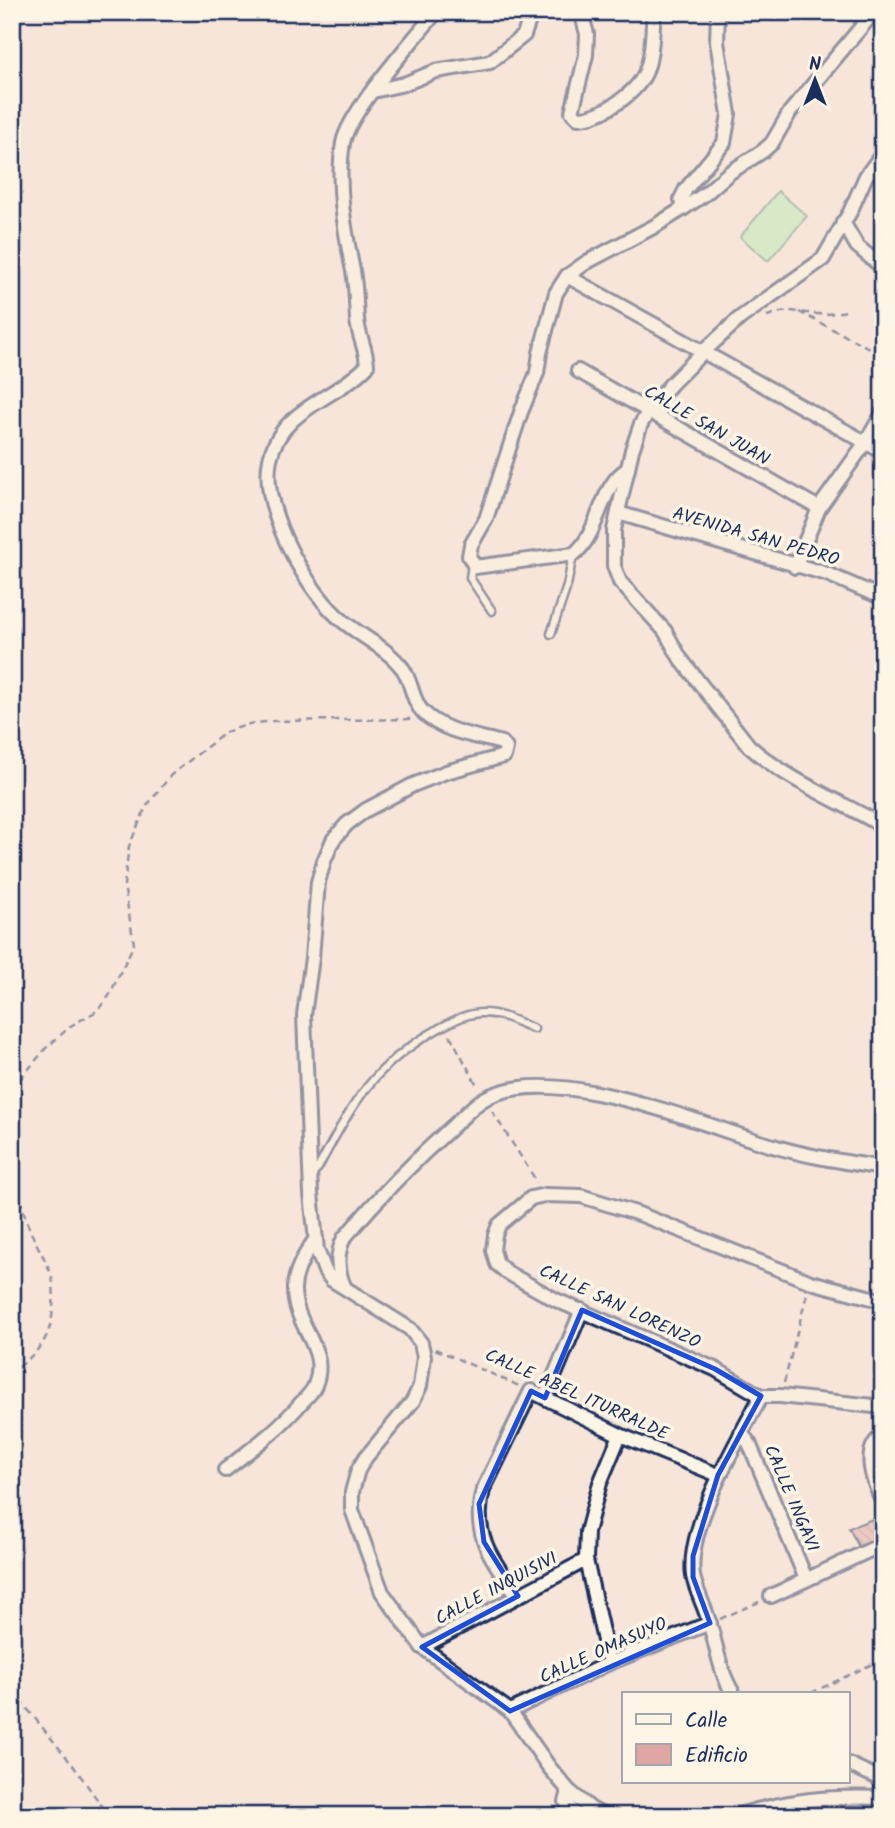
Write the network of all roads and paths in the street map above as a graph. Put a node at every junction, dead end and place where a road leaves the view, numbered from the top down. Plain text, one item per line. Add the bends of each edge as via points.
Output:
1 (436, 12) edge
2 (532, 12) edge
3 (581, 12) edge
4 (654, 12) edge
5 (718, 12) edge
6 (874, 12) edge
7 (373, 91) junction
8 (883, 153) edge
9 (684, 208) junction
10 (844, 222) junction
11 (883, 268) edge
12 (567, 276) junction
13 (795, 310) junction
14 (847, 311) dead end
15 (740, 318) junction
16 (703, 352) junction
17 (883, 355) edge
18 (578, 371) dead end
19 (648, 412) junction
20 (883, 412) edge
21 (866, 442) junction
22 (883, 452) edge
23 (628, 468) junction
24 (819, 508) junction
25 (618, 513) junction
26 (574, 554) junction
27 (472, 564) junction
28 (795, 567) junction
29 (883, 598) edge
30 (492, 611) dead end
31 (551, 634) dead end
32 (422, 712) junction
33 (883, 826) edge
34 (534, 1029) dead end
35 (12, 1114) edge
36 (12, 1139) edge
37 (883, 1168) edge
38 (310, 1175) junction
39 (316, 1238) junction
40 (811, 1282) junction
41 (344, 1286) junction
42 (883, 1301) edge
43 (582, 1310) junction
44 (421, 1343) junction
45 (12, 1373) edge
46 (531, 1391) junction
47 (761, 1396) junction
48 (780, 1396) junction
49 (545, 1398) junction
50 (883, 1407) edge
51 (741, 1433) junction
52 (620, 1435) junction
53 (883, 1435) edge
54 (225, 1470) dead end
55 (718, 1475) junction
56 (883, 1502) edge
57 (883, 1544) edge
58 (586, 1560) junction
59 (806, 1579) junction
60 (518, 1596) junction
61 (771, 1596) joint
62 (710, 1623) junction
63 (422, 1647) junction
64 (883, 1659) edge
65 (609, 1663) junction
66 (12, 1690) edge
67 (732, 1692) edge
68 (813, 1692) edge
69 (510, 1711) junction
70 (850, 1765) edge
71 (883, 1780) edge
72 (569, 1790) junction
73 (883, 1798) edge
74 (109, 1816) edge
75 (576, 1816) edge
76 (604, 1816) edge
77 (735, 1816) edge

1 - 7 street
2 - 7 street via 524,35 491,62 436,71
3 - 4 street via 587,34 572,112 578,118 608,110 635,87 647,69
5 - 9 street via 717,43 729,114 724,143 686,189 681,199
6 - 9 street via 790,112 772,143
7 - 32 street via 343,141 341,178 357,325 367,366 355,379 294,418 270,458 268,479 275,520 321,600 381,646 404,671
8 - 10 street
9 - 12 street
10 - 11 street via 857,246
10 - 15 street via 823,259
12 - 16 street
12 - 27 street via 556,293 537,373 486,519 471,545
13 - 14 path via 819,314
13 - 15 path
13 - 17 path
15 - 16 street
16 - 19 street
16 - 21 street
18 - 19 street, CALLE SAN JUAN
19 - 23 street
19 - 24 street, CALLE SAN JUAN
20 - 21 street
21 - 22 street
21 - 24 street
23 - 25 street
23 - 26 street via 617,478
24 - 28 street
25 - 28 street, AVENIDA SAN PEDRO
25 - 33 street via 612,548 620,582 665,631 680,658 749,746 805,786
26 - 27 street
26 - 31 lane
27 - 30 lane via 470,578
28 - 29 street, AVENIDA SAN PEDRO via 827,574
32 - 35 path via 409,721 249,724 226,732 171,775 146,807 129,846 124,885 134,944 97,1011 46,1048 17,1083
32 - 38 street via 453,729 502,743 505,756 397,792 347,824 333,840 318,882 304,1015
34 - 38 lane via 497,1015 476,1014 457,1019 410,1046 374,1076
36 - 45 path via 22,1207 51,1275 54,1294 49,1333 39,1350
37 - 41 street via 775,1147 609,1095 539,1086 504,1091 484,1099 437,1140 344,1238 338,1260
38 - 39 street
39 - 41 street via 325,1271
39 - 54 street via 300,1262 294,1287 299,1318 317,1352 320,1367 315,1387 282,1426
40 - 42 street, CALLE SAN LORENZO
40 - 43 street, CALLE SAN LORENZO via 602,1202 581,1196 531,1198 499,1225 493,1250 497,1264 556,1300
40 - 48 path
41 - 44 street via 411,1329
43 - 47 street, CALLE SAN LORENZO via 715,1369
43 - 49 street
44 - 46 path, CALLE ABEL ITURRALDE
44 - 63 street via 421,1386 358,1470 352,1510 382,1591
46 - 49 street, CALLE ABEL ITURRALDE
46 - 60 street via 479,1504 478,1525 484,1542
47 - 48 street
47 - 51 street
48 - 50 street
49 - 52 street, CALLE ABEL ITURRALDE
51 - 55 street
51 - 59 street, CALLE INGAVI
52 - 55 street, CALLE ABEL ITURRALDE
52 - 58 street via 592,1509
53 - 56 street via 870,1457
55 - 62 street via 693,1556 693,1577
57 - 59 street
58 - 60 street, CALLE INQUISIVI
58 - 65 street
59 - 61 street
60 - 63 street, CALLE INQUISIVI
61 - 62 path
62 - 65 street, CALLE OMASUYO
62 - 67 street
63 - 69 street
64 - 68 path
65 - 69 street, CALLE OMASUYO
66 - 74 path
69 - 72 street
70 - 71 street
72 - 75 street via 566,1802
72 - 76 street
73 - 77 street via 814,1798

